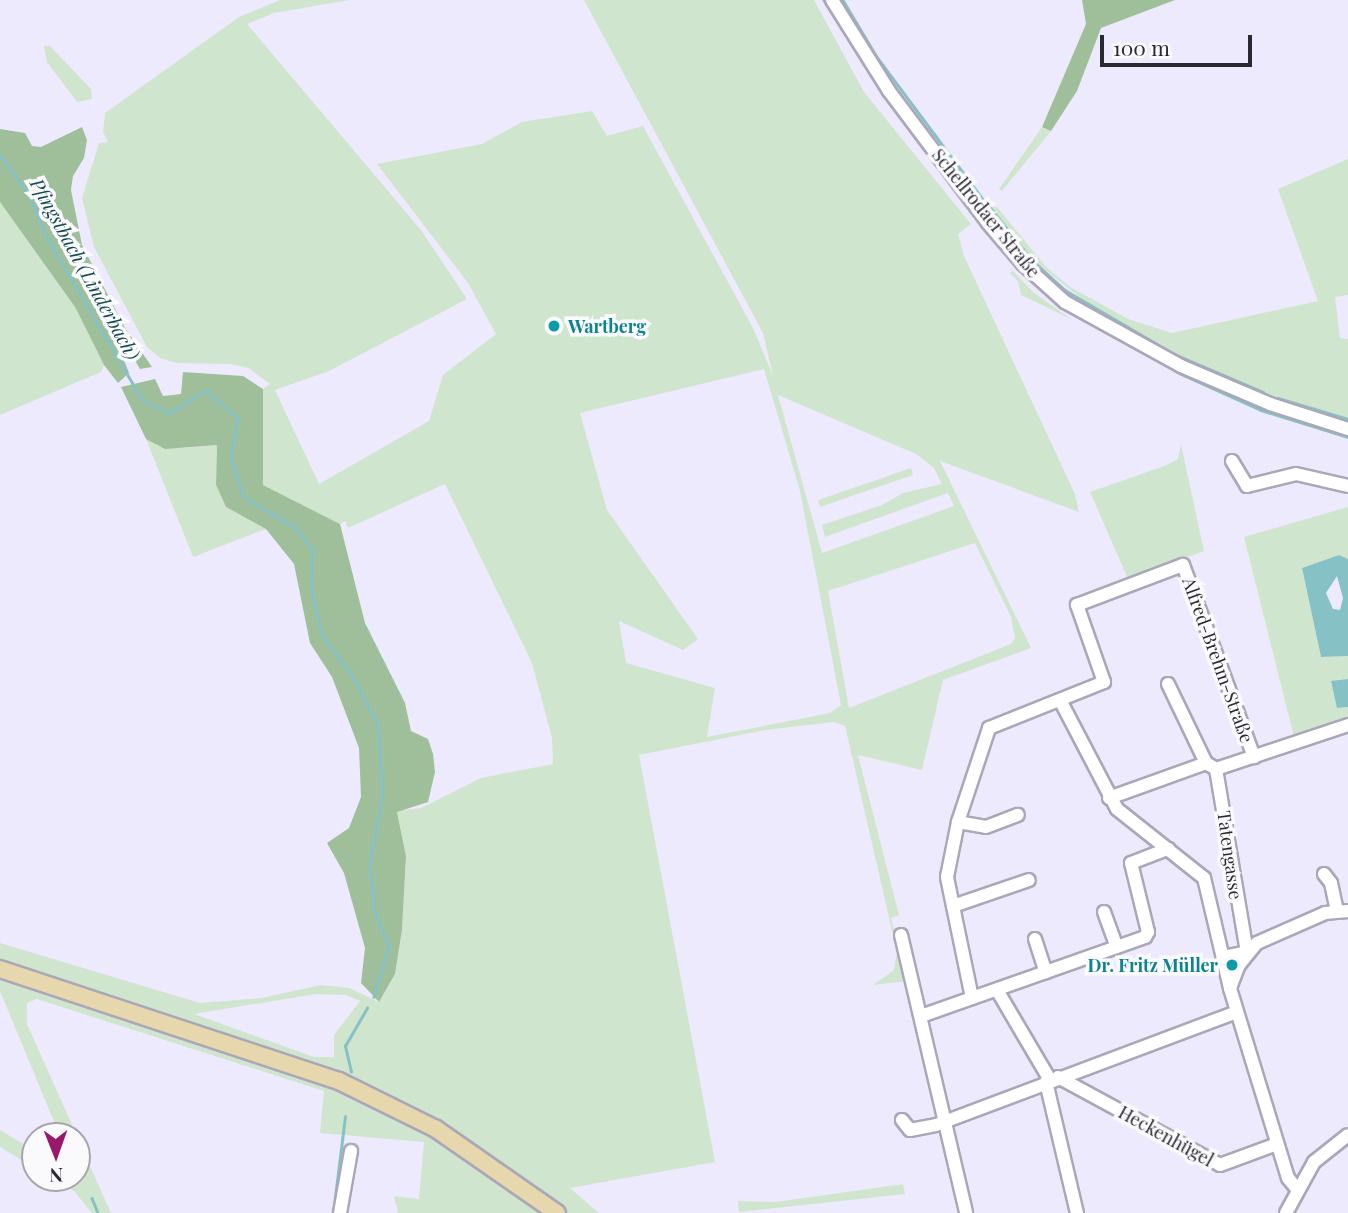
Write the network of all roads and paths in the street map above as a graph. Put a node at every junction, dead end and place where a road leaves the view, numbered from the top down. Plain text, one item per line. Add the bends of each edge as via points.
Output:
1 (832, 0) edge
2 (1348, 429) edge
3 (1232, 461) dead end
4 (1348, 486) edge
5 (1168, 684) dead end
6 (1060, 700) junction
7 (1348, 725) edge
8 (1254, 757) junction
9 (1211, 766) junction
10 (1109, 798) junction
11 (1018, 815) dead end
12 (958, 822) junction
13 (1168, 849) junction
14 (1324, 874) dead end
15 (1029, 880) dead end
16 (953, 906) junction
17 (1343, 911) edge
18 (1104, 912) dead end
19 (901, 935) dead end
20 (1035, 939) dead end
21 (1117, 947) junction
22 (1247, 952) junction
23 (1223, 957) junction
24 (0, 969) edge
25 (1046, 972) junction
26 (1230, 988) junction
27 (997, 990) junction
28 (972, 998) junction
29 (1236, 1012) junction
30 (921, 1016) junction
31 (1051, 1080) junction
32 (944, 1118) junction
33 (902, 1120) dead end
34 (1348, 1135) edge
35 (1277, 1144) junction
36 (351, 1151) dead end
37 (1295, 1195) junction
38 (340, 1213) edge
39 (557, 1213) edge
40 (966, 1213) edge
41 (1077, 1213) edge
42 (1286, 1213) edge
43 (1299, 1213) edge

1 - 2 street, Schellrodaer Straße via 889,91 988,223 1023,264 1065,302 1202,375 1270,404
3 - 4 street via 1247,486 1296,474
5 - 9 street, Tatengasse
6 - 8 street, Alfred-Brehm-Straße via 1104,682 1077,605 1184,565
6 - 10 street
6 - 12 street, Alfred-Brehm-Straße via 997,723 984,734
7 - 8 street
8 - 9 street
9 - 10 street
9 - 22 street, Tatengasse
10 - 13 street via 1152,840
11 - 12 street via 986,827
12 - 16 street, Alfred-Brehm-Straße via 947,877
13 - 21 street via 1131,863 1148,934
13 - 23 street via 1203,878
14 - 17 street
15 - 16 street
16 - 28 street, Alfred-Brehm-Straße
17 - 22 street via 1265,938
18 - 21 street
19 - 30 street
20 - 25 street
21 - 25 street
22 - 23 street
22 - 26 street
23 - 26 street
24 - 39 main road via 339,1081 436,1129
25 - 27 street
26 - 29 street
27 - 28 street
27 - 31 street
28 - 30 street
29 - 31 street
29 - 35 street
30 - 32 street
31 - 32 street
31 - 35 street, Heckenhügel via 1220,1165
31 - 41 street
32 - 33 street via 936,1125 910,1130
32 - 40 street
34 - 37 street via 1323,1151
35 - 37 street
36 - 38 street
37 - 42 street
37 - 43 street

